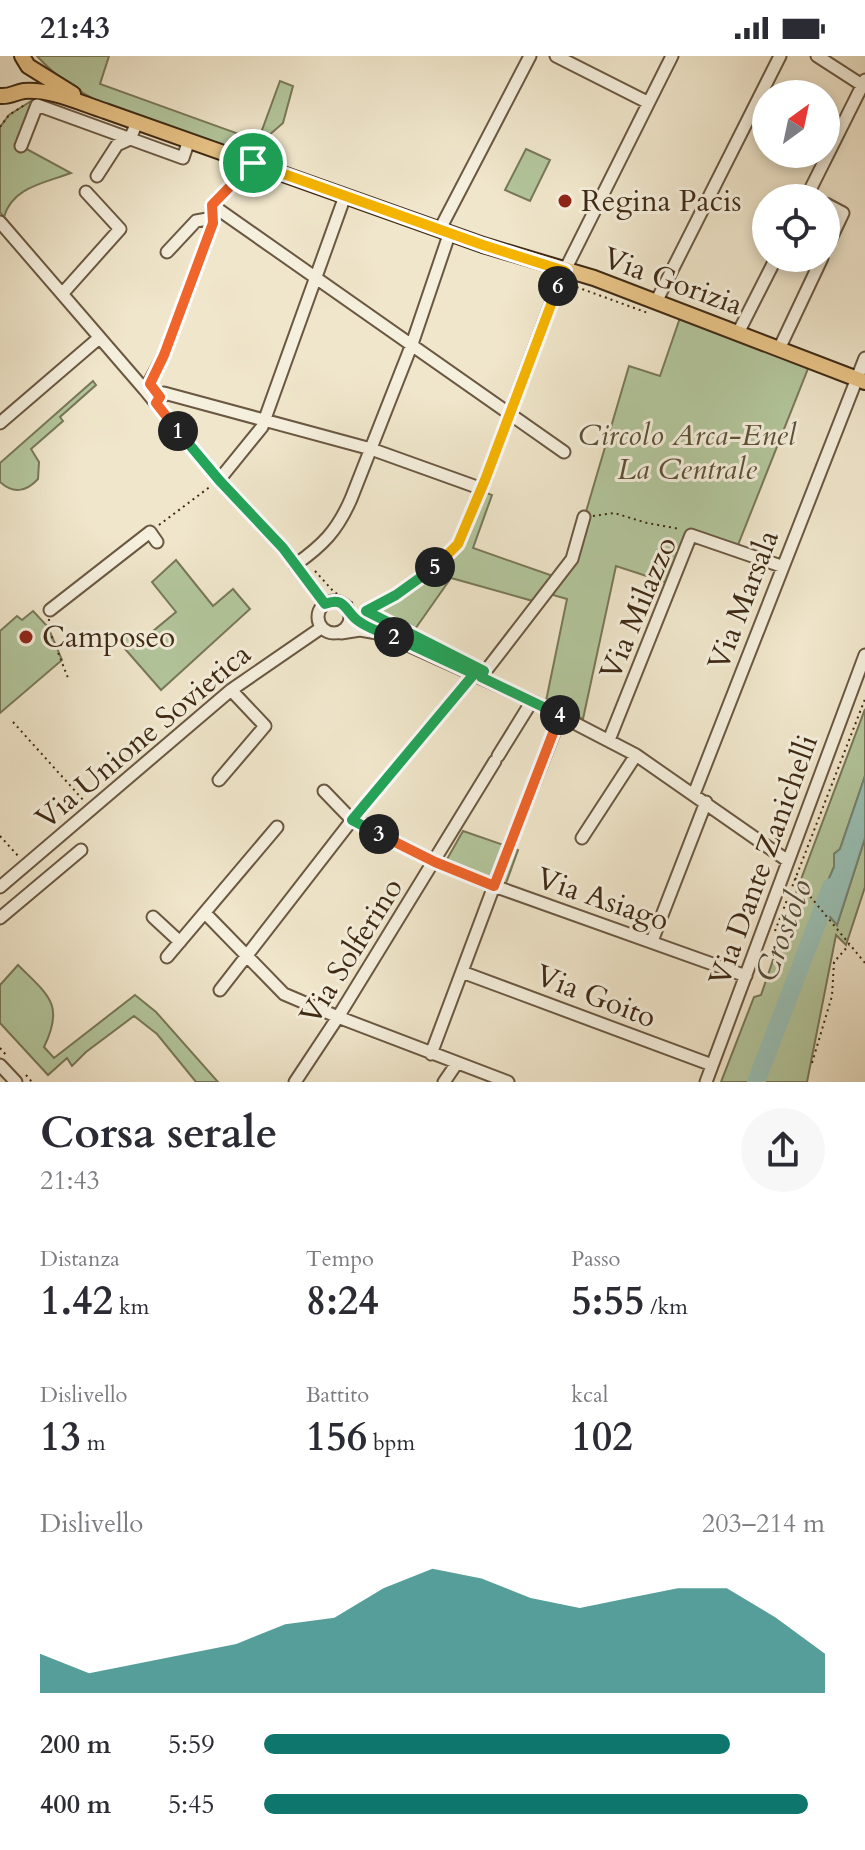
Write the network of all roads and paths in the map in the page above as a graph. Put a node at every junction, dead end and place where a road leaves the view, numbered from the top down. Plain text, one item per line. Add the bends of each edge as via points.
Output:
1 (530, 56) edge
2 (672, 56) edge
3 (780, 56) edge
4 (817, 56) edge
5 (564, 57) edge
6 (25, 61) edge
7 (864, 84) edge
8 (7, 97) edge
9 (647, 102) junction
10 (102, 110) junction
11 (137, 122) junction
12 (93, 125) junction
13 (130, 139) junction
14 (189, 140) junction
15 (21, 146) dead end
16 (253, 163) junction
17 (97, 176) dead end
18 (816, 184) edge
19 (86, 192) dead end
20 (345, 196) junction
21 (212, 205) junction
22 (213, 218) junction
23 (0, 222) edge
24 (445, 230) junction
25 (167, 252) dead end
26 (565, 271) junction
27 (769, 272) edge
28 (815, 272) edge
29 (317, 277) junction
30 (62, 294) junction
31 (656, 302) junction
32 (738, 333) junction
33 (99, 338) junction
34 (412, 344) junction
35 (779, 349) junction
36 (865, 358) edge
37 (861, 380) edge
38 (145, 390) junction
39 (156, 403) junction
40 (510, 412) junction
41 (264, 420) junction
42 (0, 423) edge
43 (371, 449) junction
44 (564, 452) dead end
45 (219, 480) junction
46 (479, 483) junction
47 (584, 517) joint
48 (691, 528) dead end
49 (154, 537) joint
50 (299, 562) junction
51 (781, 566) junction
52 (325, 604) junction
53 (50, 610) joint
54 (366, 611) junction
55 (350, 613) junction
56 (321, 628) junction
57 (384, 628) junction
58 (340, 633) junction
59 (865, 655) edge
60 (478, 676) junction
61 (68, 678) dead end
62 (231, 690) junction
63 (865, 699) edge
64 (532, 701) junction
65 (561, 715) junction
66 (13, 722) dead end
67 (609, 740) junction
68 (636, 755) junction
69 (219, 780) dead end
70 (324, 791) dead end
71 (694, 794) junction
72 (706, 802) junction
73 (91, 809) junction
74 (352, 820) junction
75 (277, 827) dead end
76 (0, 836) edge
77 (582, 838) dead end
78 (510, 844) joint
79 (81, 850) dead end
80 (788, 861) junction
81 (435, 862) junction
82 (26, 865) junction
83 (41, 883) junction
84 (799, 885) dead end
85 (494, 886) junction
86 (0, 887) edge
87 (205, 913) junction
88 (153, 917) dead end
89 (0, 918) edge
90 (773, 937) dead end
91 (652, 941) junction
92 (180, 942) junction
93 (849, 944) junction
94 (167, 957) dead end
95 (247, 957) junction
96 (865, 963) edge
97 (462, 972) junction
98 (746, 976) junction
99 (220, 990) dead end
100 (338, 1017) junction
101 (431, 1054) junction
102 (457, 1063) junction
103 (812, 1063) dead end
104 (0, 1065) edge
105 (712, 1065) junction
106 (502, 1081) edge
107 (16, 1082) edge
108 (295, 1082) edge
109 (444, 1082) edge
110 (706, 1082) edge

1 - 24 street
2 - 9 street
3 - 31 street
4 - 7 street
5 - 9 street
6 - 8 main road, Via Gorizia via 28,80
6 - 10 main road, Via Gorizia
7 - 18 street
8 - 10 main road, Via Gorizia via 47,92
9 - 26 street
10 - 11 main road, Via Gorizia
10 - 12 street
11 - 13 street
11 - 14 main road, Via Gorizia
12 - 13 street
12 - 15 street via 37,105
13 - 14 street via 183,158
13 - 17 street via 117,145
14 - 16 main road, Via Gorizia
16 - 20 main road, Via Gorizia
16 - 21 street
19 - 30 street via 120,229
20 - 24 main road, Via Gorizia
20 - 29 street
21 - 22 street
21 - 29 street
22 - 25 street via 196,221
22 - 38 street via 164,355
23 - 30 street
24 - 26 main road, Via Gorizia
24 - 34 street
26 - 31 main road, Via Gorizia
26 - 40 street
27 - 32 street
28 - 35 street
29 - 34 street
29 - 41 street
30 - 33 street
31 - 32 main road, Via Gorizia
32 - 35 main road, Via Gorizia
33 - 38 street
33 - 42 street
34 - 40 street
34 - 43 street
35 - 37 main road, Via Gorizia
36 - 37 street, Via Marsala
37 - 51 street, Via Marsala
38 - 39 street
39 - 41 street via 164,393
39 - 45 street
40 - 44 street
40 - 46 street
41 - 43 street
41 - 45 street
43 - 46 street
43 - 50 street via 341,521 324,544
45 - 49 path
45 - 50 street
46 - 54 path via 458,544 420,579
47 - 48 path via 614,513
47 - 60 street via 572,559
49 - 53 street
50 - 52 street
50 - 54 path
51 - 67 street, Via Milazzo via 691,535
51 - 71 street, Via Marsala
52 - 55 street via 339,602
52 - 56 street via 318,618
53 - 61 path via 48,627
54 - 57 path
55 - 57 street via 359,622
55 - 58 street via 348,626
56 - 58 street
56 - 62 street, Via Unione Sovietica
57 - 58 street
57 - 60 street
59 - 80 street, Via Dante Zanichelli
60 - 64 street
60 - 74 street
62 - 69 street via 265,726
62 - 73 street, Via Unione Sovietica
63 - 90 path
64 - 65 street
64 - 81 street, Via Solferino
65 - 67 street
65 - 78 street
66 - 73 path
67 - 68 street
68 - 71 street
68 - 77 street
70 - 74 street, Via Asiago
71 - 72 street
72 - 80 street
72 - 91 street
73 - 82 street, Via Unione Sovietica
74 - 81 street, Via Asiago
74 - 95 street
75 - 87 street
76 - 82 path
78 - 85 path
79 - 83 street
80 - 98 street, Via Dante Zanichelli
81 - 85 street, Via Asiago
81 - 100 street, Via Solferino
82 - 83 street
82 - 86 street, Via Unione Sovietica
83 - 89 street
84 - 93 path
85 - 91 street, Via Asiago
85 - 97 street
87 - 92 street
87 - 95 street
88 - 92 street
91 - 98 street, Via Asiago
92 - 94 street
93 - 96 path
93 - 103 path via 834,962 832,996
95 - 99 street
95 - 100 street via 284,994
97 - 101 street
97 - 105 street, Via Goito
98 - 105 street, Via Dante Zanichelli
100 - 101 street
100 - 108 street, Via Solferino
101 - 102 street
102 - 106 street
102 - 109 street
104 - 107 street
105 - 110 street, Via Dante Zanichelli

